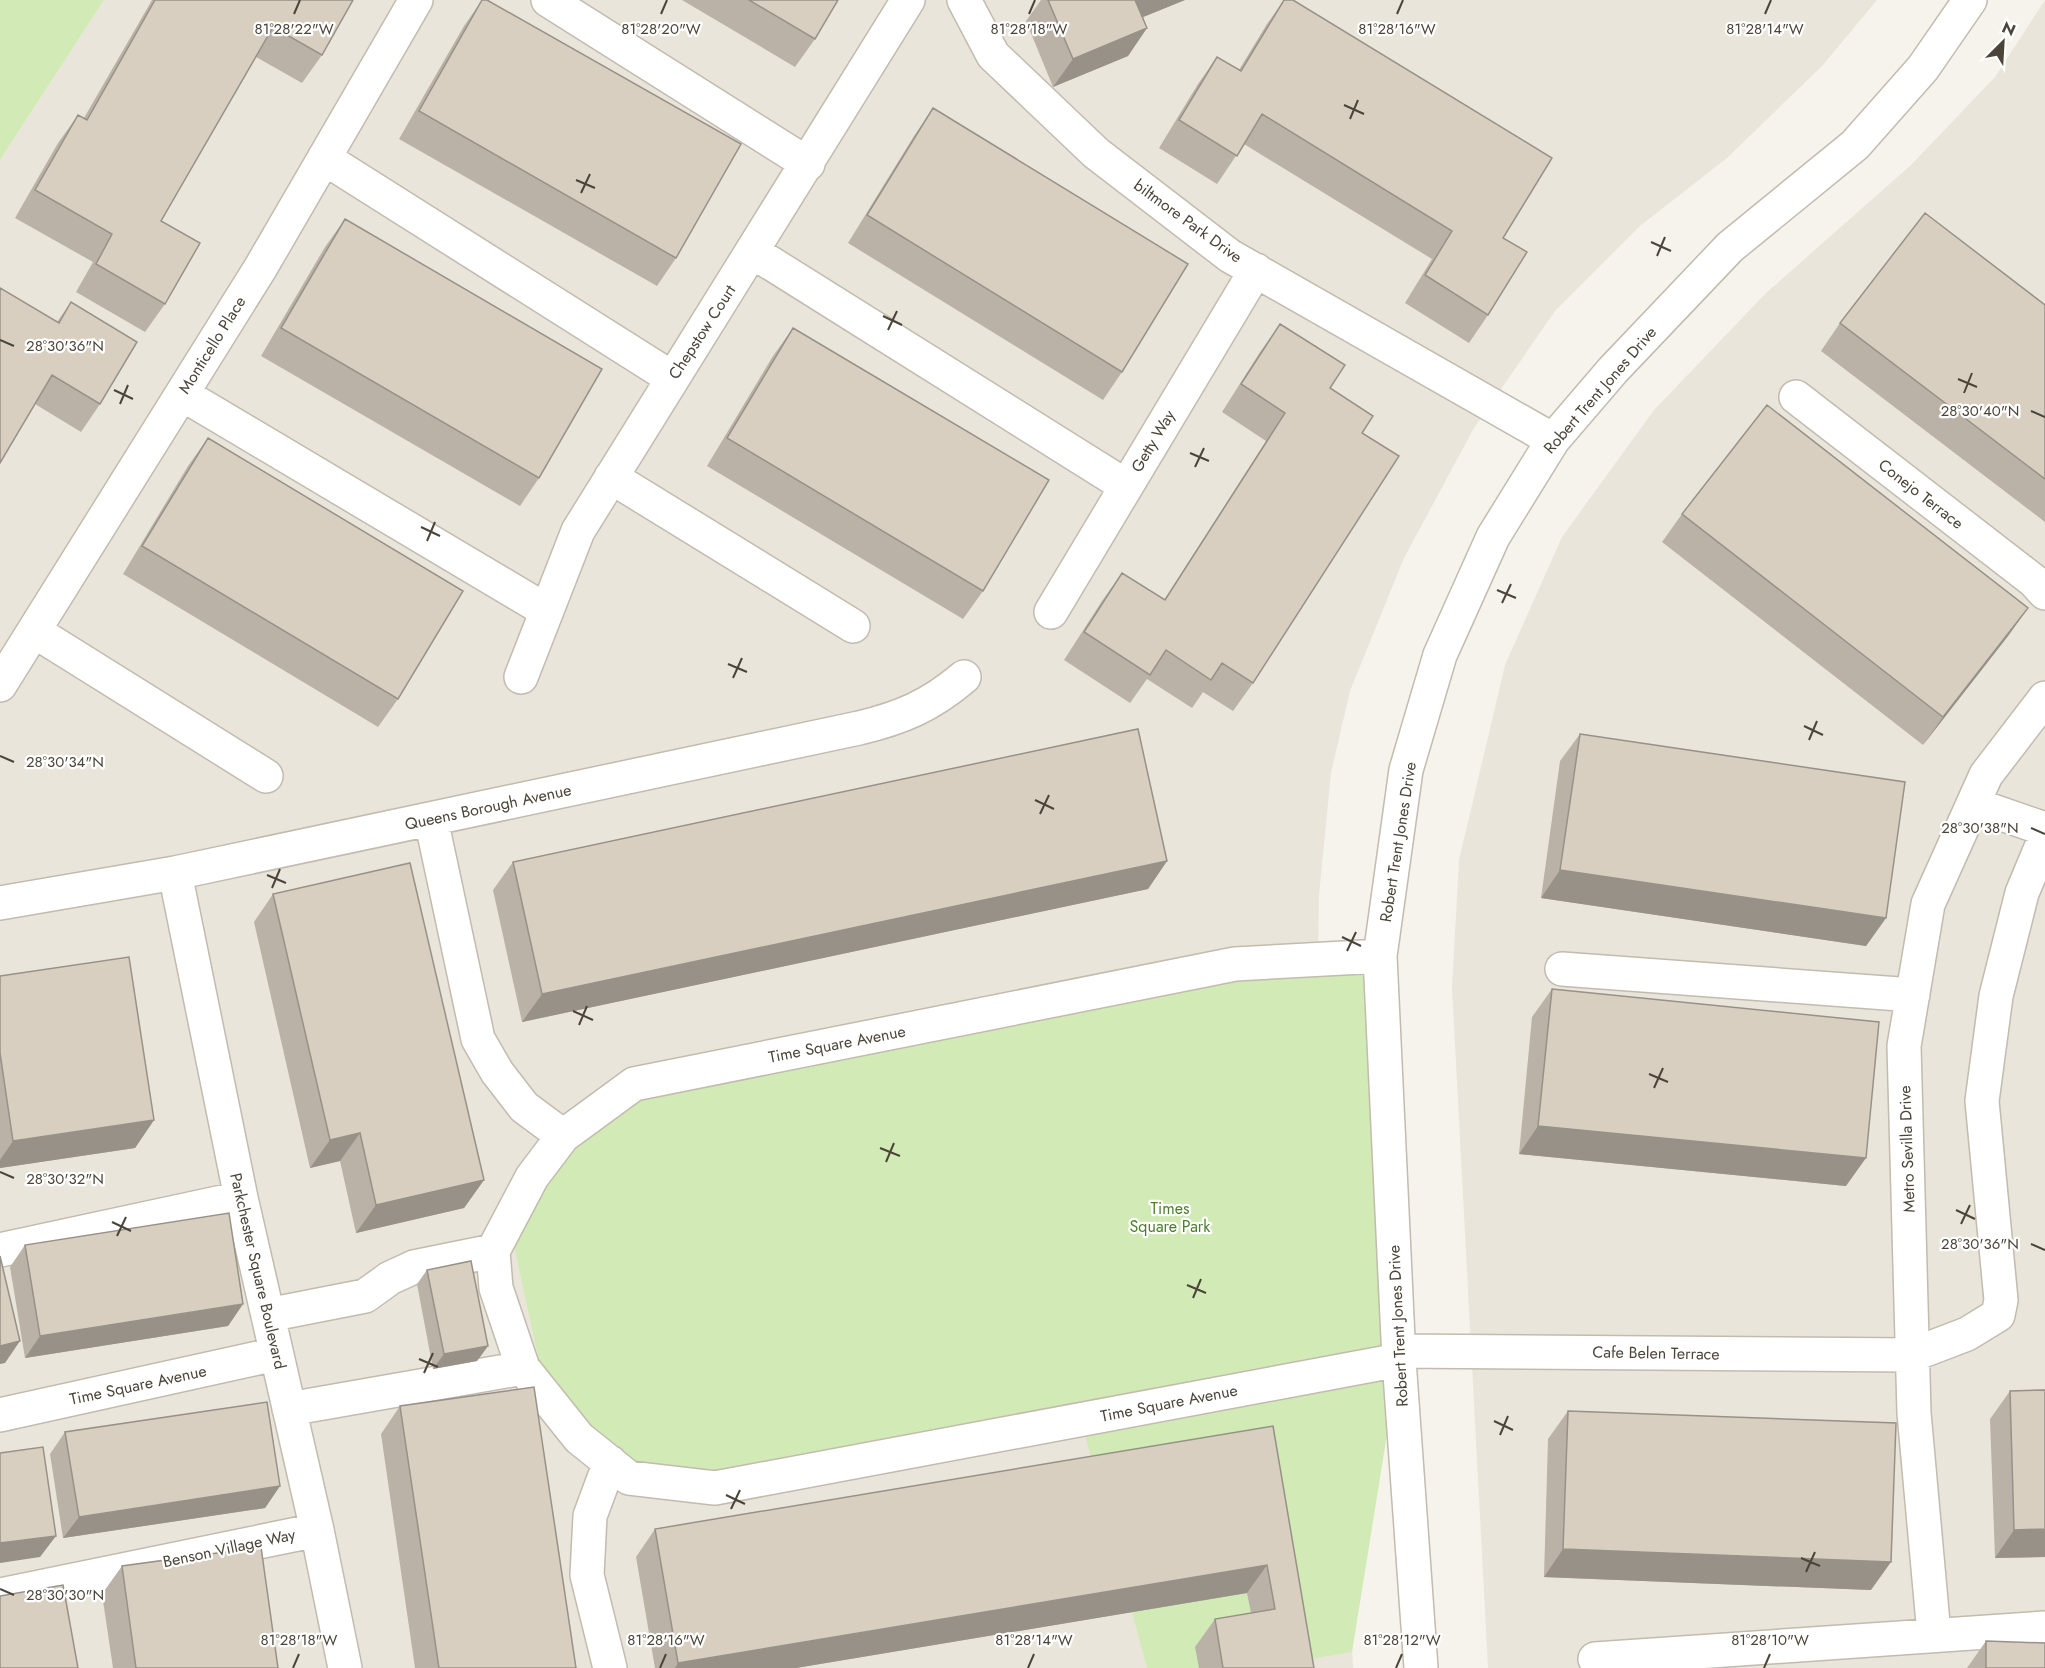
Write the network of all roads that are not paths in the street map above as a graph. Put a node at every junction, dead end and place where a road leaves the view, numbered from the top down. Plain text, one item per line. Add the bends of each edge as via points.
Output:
1 (416, 0) edge
2 (548, 0) edge
3 (908, 0) edge
4 (964, 0) edge
5 (1970, 0) edge
6 (324, 158) junction
7 (808, 164) junction
8 (753, 252) junction
9 (1256, 270) junction
10 (672, 378) junction
11 (182, 394) junction
12 (1796, 397) dead end
13 (1553, 440) junction
14 (611, 477) junction
15 (1126, 486) junction
16 (2045, 593) edge
17 (547, 612) junction
18 (1051, 612) dead end
19 (853, 626) dead end
20 (34, 631) junction
21 (522, 677) dead end
22 (964, 677) dead end
23 (0, 685) edge
24 (2045, 698) edge
25 (266, 776) dead end
26 (1973, 804) junction
27 (431, 819) junction
28 (2045, 829) edge
29 (2045, 838) edge
30 (175, 873) junction
31 (0, 903) edge
32 (1380, 956) junction
33 (1562, 969) dead end
34 (1913, 995) junction
35 (563, 1136) junction
36 (241, 1198) junction
37 (0, 1250) edge
38 (493, 1251) junction
39 (268, 1315) junction
40 (276, 1354) junction
41 (1399, 1355) junction
42 (1912, 1355) junction
43 (523, 1368) junction
44 (289, 1409) junction
45 (0, 1415) edge
46 (610, 1462) junction
47 (317, 1530) junction
48 (0, 1595) edge
49 (2045, 1628) edge
50 (1934, 1634) junction
51 (1594, 1659) dead end
52 (345, 1668) edge
53 (610, 1668) edge
54 (1420, 1668) edge

1 - 6 street, Monticello Place
2 - 7 street
3 - 7 street, Chepstow Court
4 - 9 street, biltmore Park Drive via 993,56 1096,153 1230,256
5 - 13 street, Robert Trent Jones Drive via 1923,68 1856,145 1730,247 1613,370
6 - 10 street
6 - 11 street, Monticello Place
7 - 8 street, Chepstow Court
8 - 10 street, Chepstow Court
8 - 15 street
9 - 13 street, biltmore Park Drive
9 - 15 street, Getty Way
10 - 14 street, Chepstow Court
11 - 17 street
11 - 20 street, Monticello Place
12 - 16 street, Conejo Terrace
13 - 32 street, Robert Trent Jones Drive via 1493,537 1440,656 1406,770
14 - 17 street, Chepstow Court via 578,531
14 - 19 street
15 - 18 street, Getty Way
17 - 21 street, Chepstow Court
20 - 23 street, Monticello Place
20 - 25 street
22 - 27 street, Queens Borough Avenue via 940,698 897,719
24 - 26 street, Metro Sevilla Drive via 1986,775
26 - 28 street
26 - 34 street, Metro Sevilla Drive via 1928,904
27 - 30 street, Queens Borough Avenue
27 - 35 street via 478,1039 524,1107
29 - 42 street via 2022,893 1996,996 1982,1101 2001,1300 1998,1315 1967,1334
30 - 31 street, Queens Borough Avenue
30 - 36 street, Parkchester Square Boulevard
32 - 35 street, Time Square Avenue via 1235,964 634,1084
32 - 41 street, Robert Trent Jones Drive
33 - 34 street
34 - 42 street, Metro Sevilla Drive via 1904,1046
35 - 38 street, Time Square Avenue via 532,1176
36 - 37 street
36 - 39 street, Parkchester Square Boulevard
38 - 39 street via 414,1267 365,1296
38 - 43 street, Time Square Avenue via 496,1288
39 - 40 street, Parkchester Square Boulevard
40 - 44 street, Parkchester Square Boulevard
40 - 45 street, Time Square Avenue
41 - 42 street, Cafe Belen Terrace
41 - 46 street, Time Square Avenue via 716,1488 629,1478
41 - 54 street, Robert Trent Jones Drive
42 - 50 street, Metro Sevilla Drive
43 - 44 street
43 - 46 street, Time Square Avenue via 579,1438
44 - 47 street, Parkchester Square Boulevard
46 - 53 street via 590,1516 587,1575
47 - 48 street, Benson Village Way
47 - 52 street, Parkchester Square Boulevard
49 - 50 street
50 - 51 street

